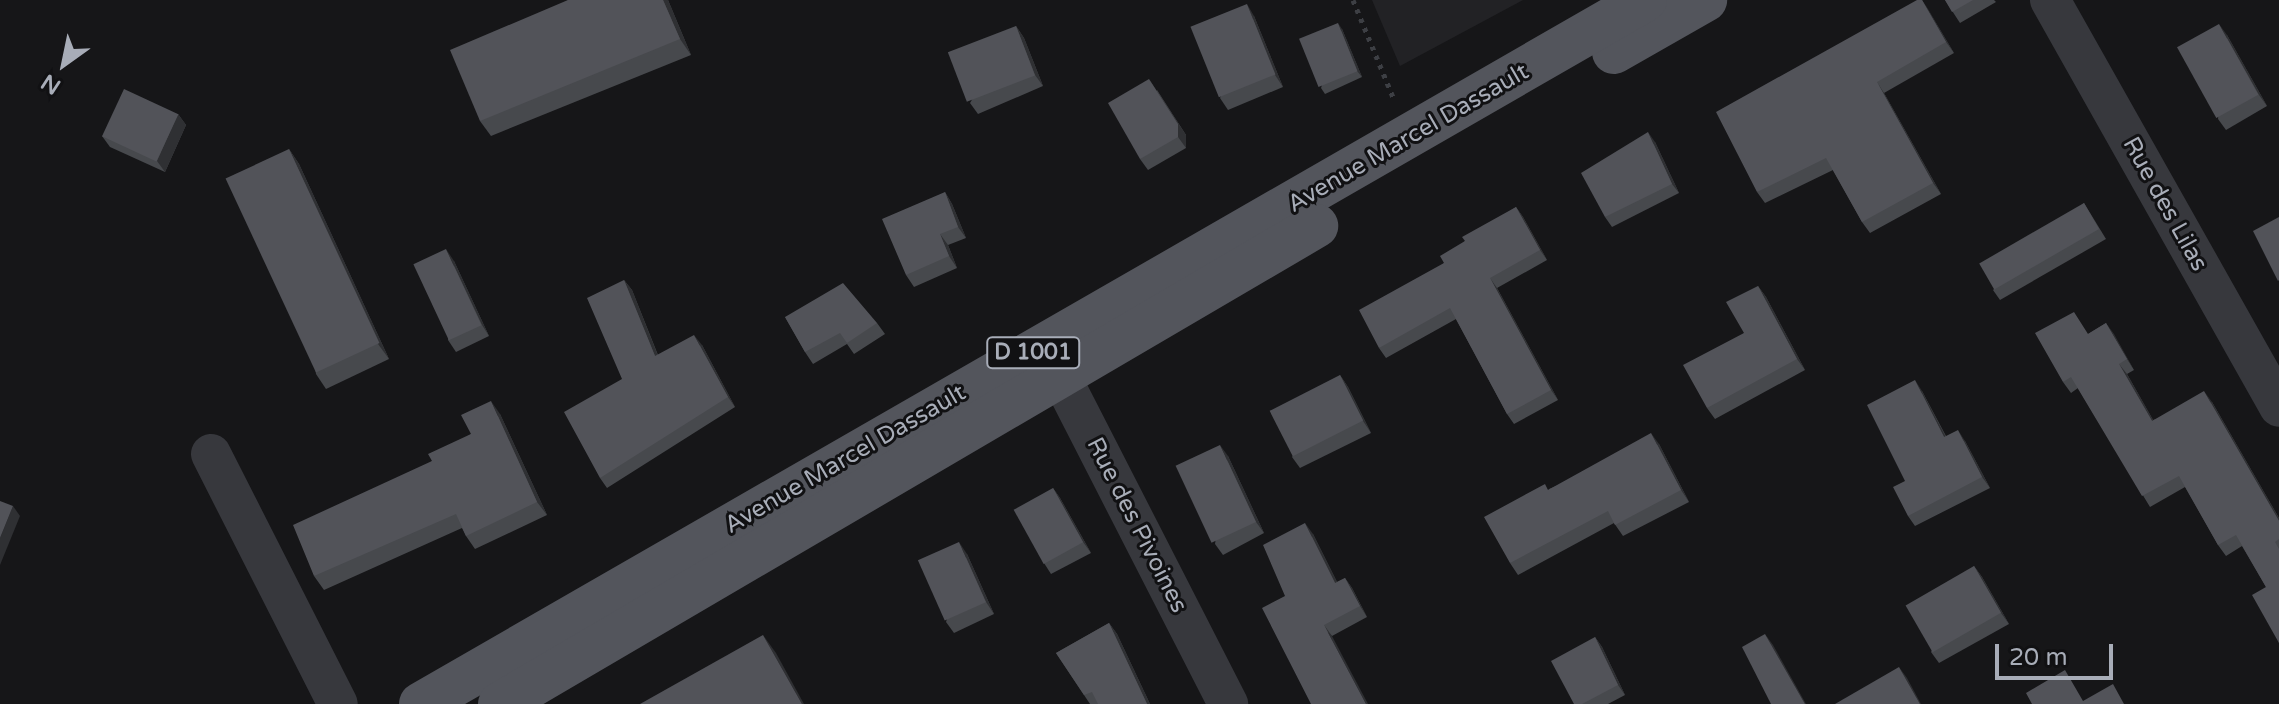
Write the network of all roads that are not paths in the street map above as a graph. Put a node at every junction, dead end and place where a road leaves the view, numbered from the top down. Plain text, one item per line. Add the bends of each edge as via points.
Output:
1 (1645, 0) edge
2 (1705, 0) edge
3 (2050, 0) edge
4 (1053, 361) junction
5 (2274, 385) edge
6 (211, 454) dead end
7 (338, 704) edge
8 (421, 704) edge
9 (500, 704) edge
10 (1228, 704) edge

1 - 4 main road, Avenue Marcel Dassault / D 1001 via 1412,136
2 - 4 main road, Avenue Marcel Dassault / D 1001
3 - 5 street, Rue des Lilas
4 - 8 main road, Avenue Marcel Dassault / D 1001
4 - 9 main road, Avenue Marcel Dassault / D 1001
4 - 10 street, Rue des Pivoines
6 - 7 street

